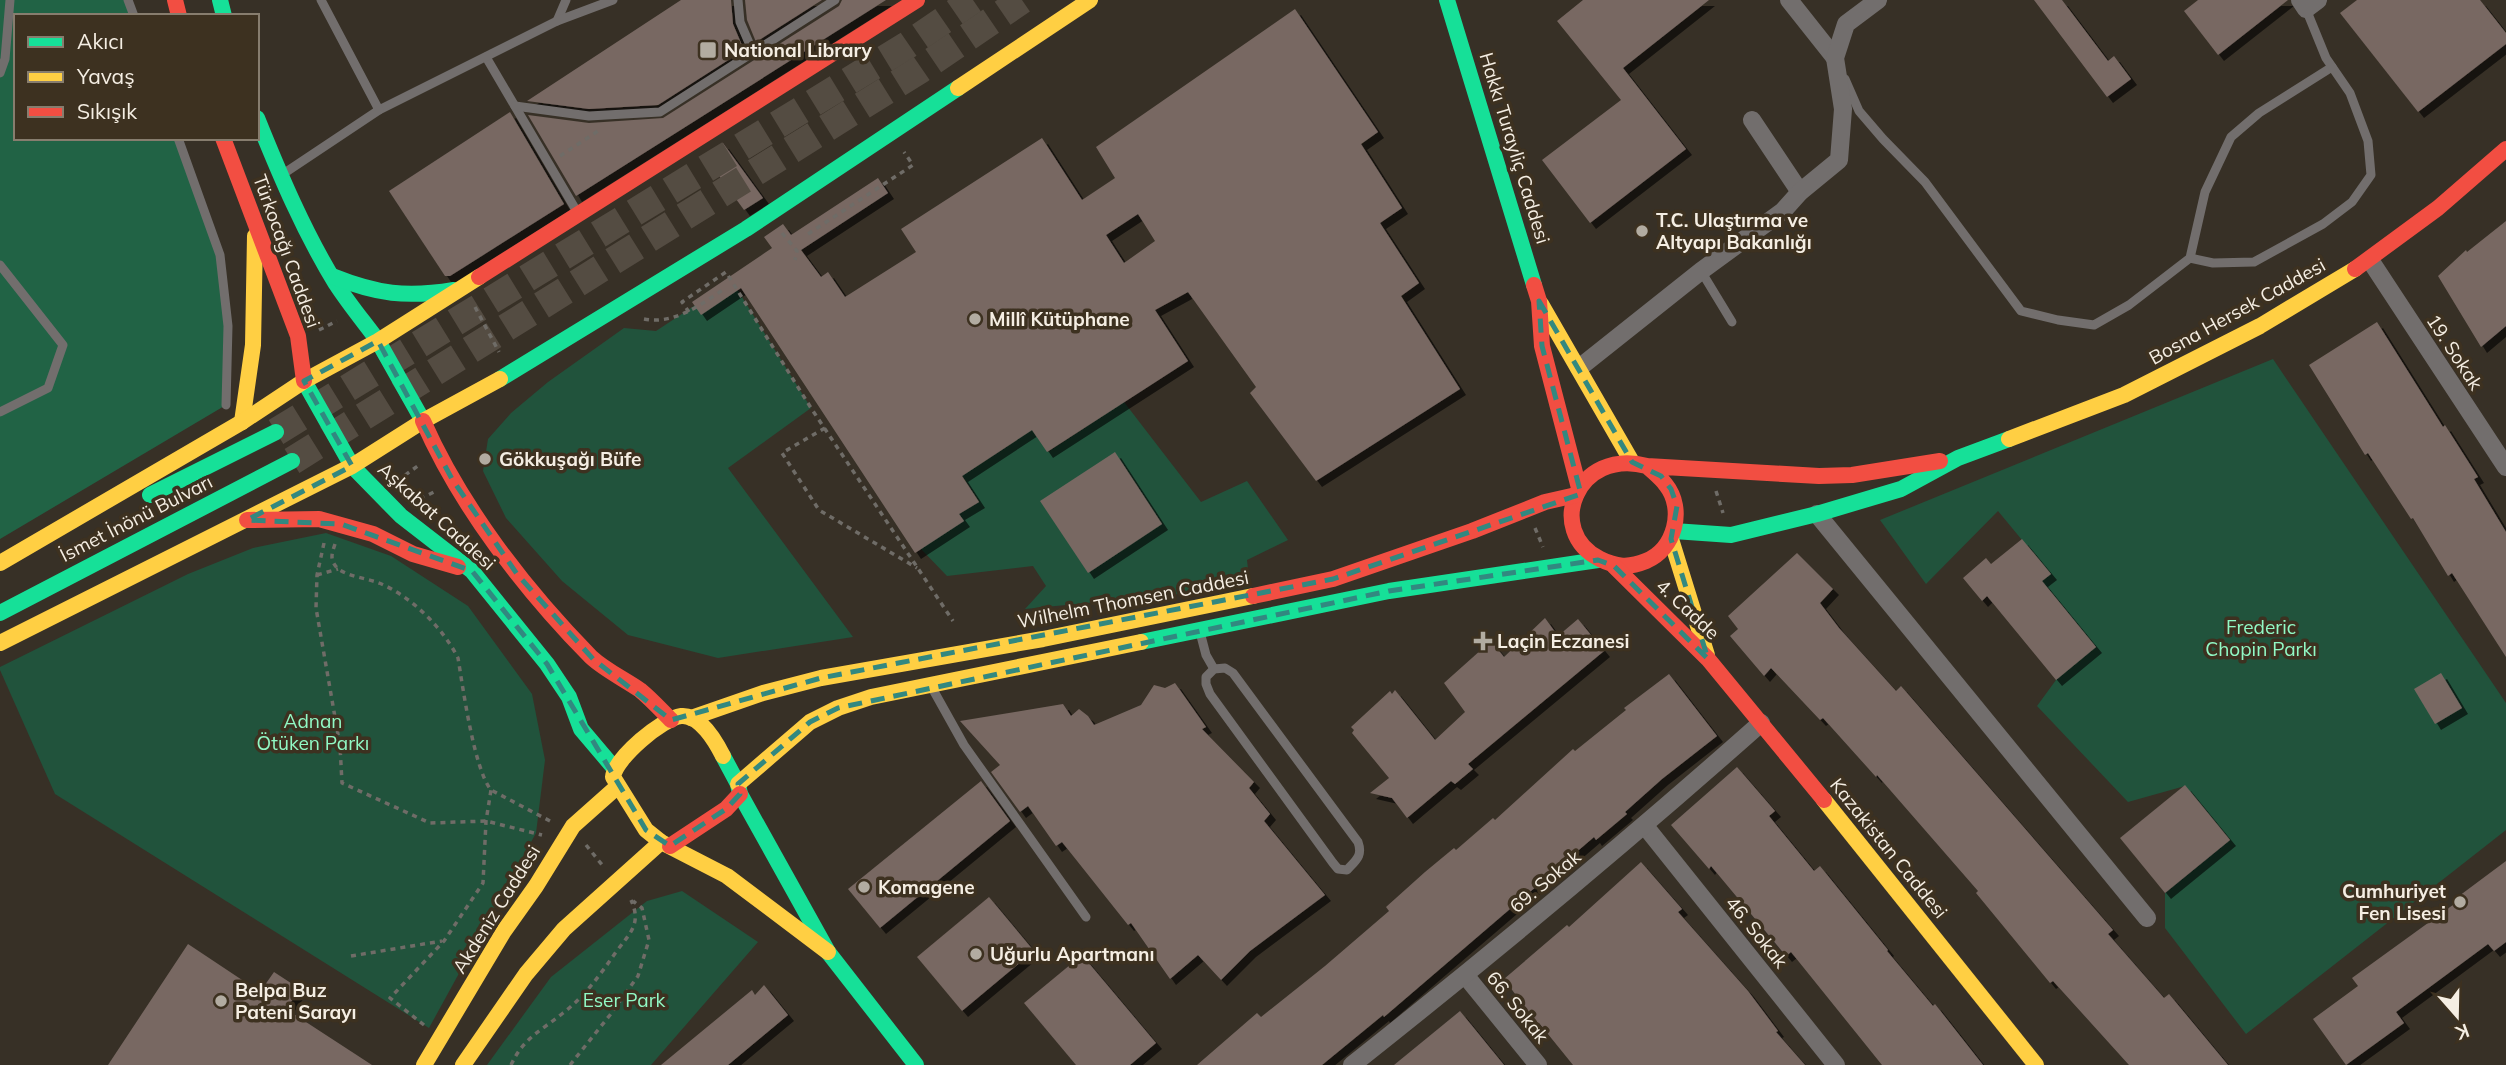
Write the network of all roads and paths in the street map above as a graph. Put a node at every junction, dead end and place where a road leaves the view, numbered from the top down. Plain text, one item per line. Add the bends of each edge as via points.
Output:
1 (10, 0) edge
2 (321, 0) edge
3 (566, 0) edge
4 (613, 0) edge
5 (737, 0) edge
6 (835, 0) edge
7 (917, 0) edge
8 (1090, 0) edge
9 (1790, 0) edge
10 (1878, 0) edge
11 (1449, 3) edge
12 (2308, 3) edge
13 (557, 21) junction
14 (753, 52) junction
15 (486, 57) junction
16 (1835, 58) junction
17 (2332, 67) junction
18 (0, 73) edge
19 (515, 106) junction
20 (379, 110) junction
21 (1752, 120) dead end
22 (259, 123) edge
23 (606, 126) dead end
24 (891, 132) junction
25 (179, 140) edge
26 (224, 140) edge
27 (2506, 149) edge
28 (560, 156) dead end
29 (280, 176) junction
30 (1800, 192) junction
31 (579, 214) junction
32 (768, 214) junction
33 (255, 225) junction
34 (808, 234) dead end
35 (2190, 258) junction
36 (795, 260) dead end
37 (2370, 260) junction
38 (0, 265) edge
39 (1701, 271) junction
40 (332, 276) junction
41 (458, 289) junction
42 (724, 289) dead end
43 (1539, 301) junction
44 (475, 307) dead end
45 (690, 312) junction
46 (640, 318) dead end
47 (339, 320) dead end
48 (1732, 322) dead end
49 (310, 334) dead end
50 (377, 341) junction
51 (500, 354) dead end
52 (1579, 368) junction
53 (304, 381) junction
54 (226, 405) dead end
55 (0, 412) edge
56 (424, 421) junction
57 (242, 422) junction
58 (825, 428) junction
59 (276, 432) tunnel mouth
60 (1958, 458) junction
61 (292, 461) tunnel mouth
62 (1639, 464) junction
63 (352, 466) junction
64 (2506, 467) edge
65 (442, 487) dead end
66 (1715, 489) dead end
67 (1578, 492) junction
68 (420, 499) dead end
69 (1817, 514) junction
70 (1724, 519) dead end
71 (247, 520) junction
72 (1531, 520) dead end
73 (326, 533) dead end
74 (338, 533) dead end
75 (1673, 535) junction
76 (1545, 552) dead end
77 (0, 563) edge
78 (1606, 563) junction
79 (338, 569) junction
80 (920, 570) junction
81 (0, 571) edge
82 (472, 571) junction
83 (317, 575) junction
84 (0, 613) edge
85 (953, 621) dead end
86 (1199, 630) junction
87 (0, 643) edge
88 (1708, 659) junction
89 (1214, 669) junction
90 (930, 684) junction
91 (691, 718) junction
92 (671, 720) junction
93 (1761, 723) junction
94 (614, 768) junction
95 (618, 786) junction
96 (739, 789) junction
97 (491, 790) junction
98 (549, 820) dead end
99 (486, 821) junction
100 (1645, 826) junction
101 (542, 835) dead end
102 (665, 844) junction
103 (586, 845) dead end
104 (606, 869) dead end
105 (1086, 917) dead end
106 (2147, 918) dead end
107 (444, 941) junction
108 (828, 952) junction
109 (351, 956) dead end
110 (1465, 975) junction
111 (441, 1038) junction
112 (424, 1065) edge
113 (463, 1065) edge
114 (511, 1065) edge
115 (570, 1065) edge
116 (916, 1065) edge
117 (1352, 1065) edge
118 (1538, 1065) edge
119 (1836, 1065) edge
120 (2036, 1065) edge

1 - 18 lane
2 - 20 lane
3 - 13 lane
4 - 13 lane
5 - 14 lane via 740,22
6 - 14 lane
7 - 31 main road
8 - 24 main road
9 - 16 street
10 - 16 street via 1846,24
11 - 43 main road, Hakkı Turayliç Caddesi
12 - 17 lane
13 - 15 lane
14 - 19 lane via 660,112 589,116
15 - 19 lane
15 - 20 lane
16 - 30 street via 1843,109 1839,160
16 - 35 lane via 1859,111 1925,182 2021,310 2094,325 2129,305
17 - 35 lane via 2259,113 2231,137 2205,192
17 - 35 lane via 2350,93 2368,141 2371,175 2352,202 2323,224 2254,262 2213,263
19 - 31 lane
20 - 29 lane
21 - 30 street
22 - 29 main road, Türkocağı Caddesi
23 - 28 path
24 - 32 main road
24 - 34 path via 913,165
25 - 54 lane via 220,255 228,326
26 - 33 main road, Türkocağı Caddesi
27 - 37 main road, Bosna Hersek Caddesi
29 - 40 main road, Türkocağı Caddesi
30 - 39 street via 1783,211
31 - 41 main road
32 - 36 path via 797,251
32 - 56 main road
33 - 53 main road, Türkocağı Caddesi via 298,336
33 - 57 main road via 253,345
37 - 60 main road, Bosna Hersek Caddesi via 2260,326 2124,395
37 - 64 street, 19. Sokak
38 - 55 lane via 63,345 48,388
39 - 48 lane
39 - 52 street
40 - 41 main road via 369,292 394,296 419,297
40 - 50 main road, Türkocağı Caddesi
41 - 50 main road
42 - 45 path
43 - 52 main road, Hakkı Turayliç Caddesi
43 - 67 main road, Hakkı Turayliç Caddesi via 1542,346
44 - 51 path
45 - 46 path via 657,322
45 - 58 path via 682,302 726,272
47 - 49 path
50 - 53 main road
50 - 56 main road, Türkocağı Caddesi
52 - 62 main road, Hakkı Turayliç Caddesi
53 - 57 main road
53 - 63 main road, Aşkabat Caddesi
56 - 63 main road
56 - 92 main road, Aşkabat Caddesi via 452,479 517,574 593,659 642,692
57 - 77 main road
58 - 80 path
58 - 80 path via 782,453 819,510
59 - 81 main road, İsmet İnönü Bulvarı
60 - 62 main road via 1818,476
60 - 69 main road via 1901,489
61 - 84 main road, İsmet İnönü Bulvarı
62 - 67 main road via 1616,462 1601,467
62 - 75 main road via 1661,476 1671,489 1677,506
63 - 71 main road
63 - 82 main road, Aşkabat Caddesi via 401,516
65 - 68 path
66 - 70 path
67 - 78 main road via 1572,520 1576,536 1585,550
67 - 91 main road, Wilhelm Thomsen Caddesi via 1333,579 1043,639 821,678
69 - 75 main road via 1731,535
69 - 106 street
71 - 82 main road via 319,519
71 - 87 main road
72 - 76 path
73 - 83 path
74 - 79 path via 331,556
75 - 78 main road via 1647,562 1630,567
75 - 88 main road, 4. Cadde
78 - 86 main road via 1389,591
78 - 88 main road, 4. Cadde
79 - 83 path
79 - 97 path via 397,590 415,603 453,647 484,782
80 - 85 path
82 - 94 main road, Aşkabat Caddesi via 547,664 569,697 581,729
83 - 99 path via 316,608 342,783 430,823
86 - 89 lane
86 - 90 main road
88 - 93 main road, Kazakistan Caddesi
89 - 89 lane via 1233,673 1358,842 1359,858 1347,870 1333,863 1210,694 1206,677
90 - 96 main road via 871,697 810,723
90 - 105 lane via 964,745
91 - 92 main road
91 - 96 main road via 712,734
92 - 94 main road via 630,748
93 - 100 street, 69. Sokak
93 - 120 main road, Kazakistan Caddesi
94 - 95 main road
95 - 102 main road via 646,830
95 - 111 main road, Akdeniz Caddesi via 573,826
96 - 102 main road via 726,809
96 - 108 main road
97 - 98 path
97 - 99 path
99 - 101 path
99 - 107 path via 483,883
100 - 110 street, 69. Sokak
100 - 119 street, 46. Sokak
102 - 108 main road via 727,876
102 - 113 main road via 564,929 526,974
103 - 104 path
107 - 109 path
107 - 111 path via 390,999
108 - 116 main road
110 - 117 street, 69. Sokak
110 - 118 street, 66. Sokak
111 - 112 main road, Akdeniz Caddesi
114 - 115 path via 536,1032 594,984 634,929 636,912 630,898 642,908 649,940 638,976

